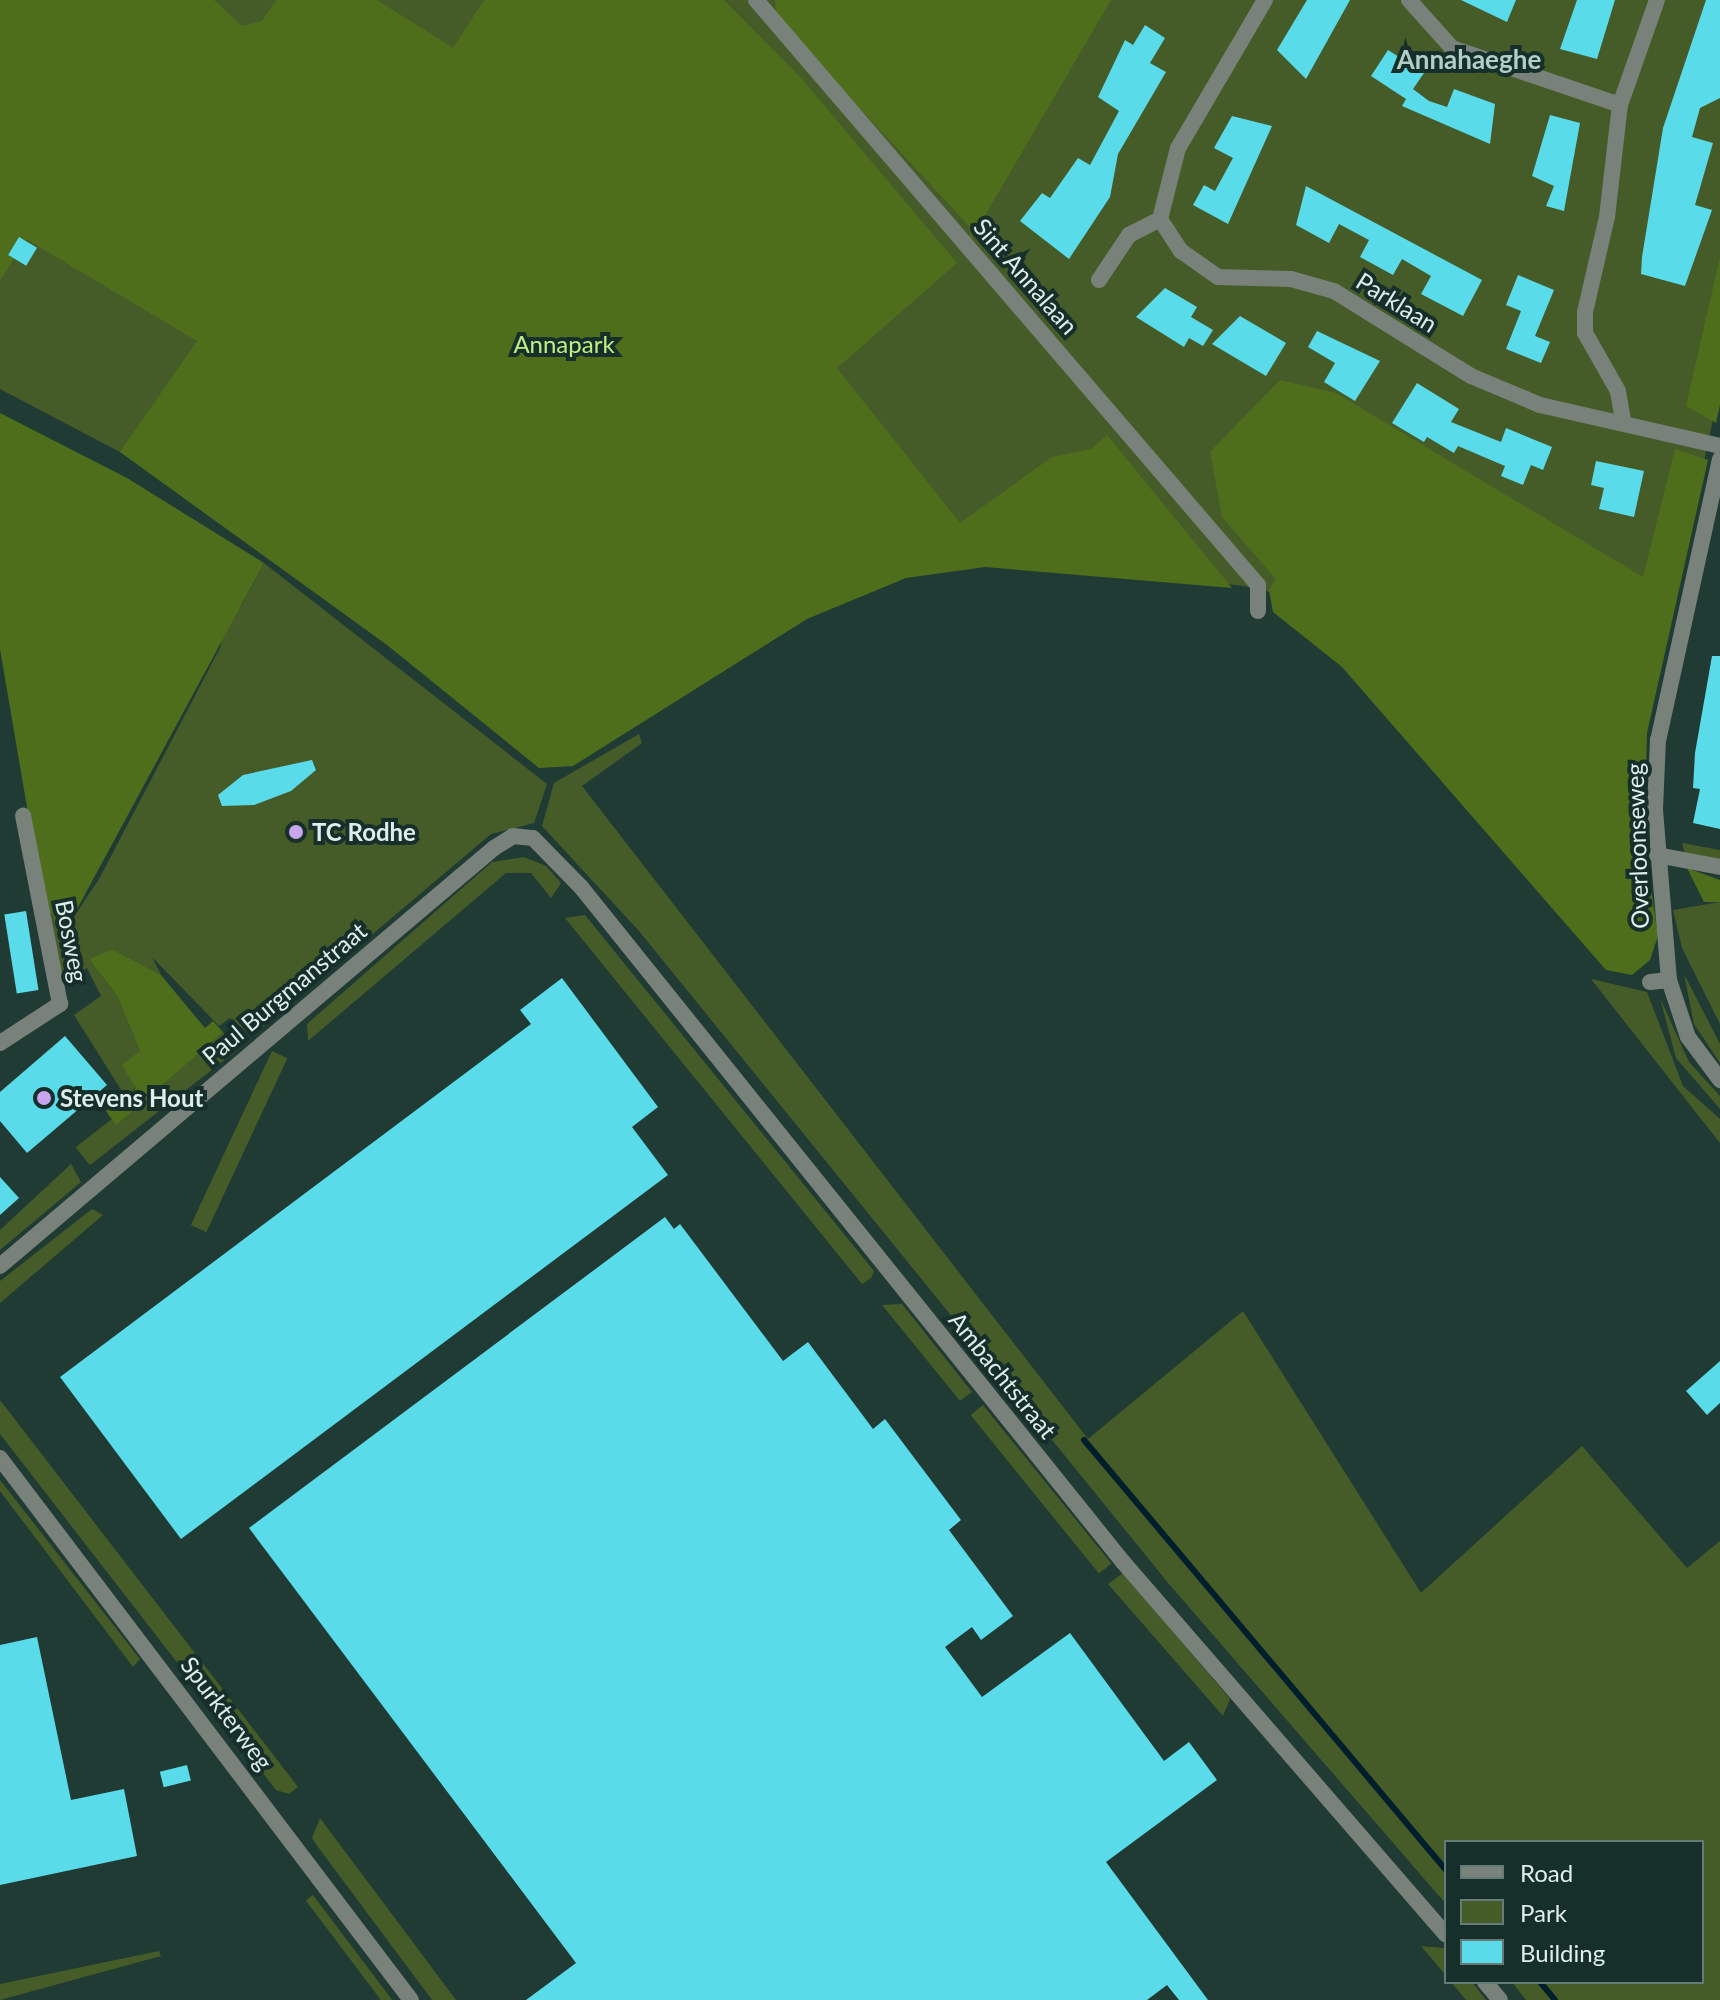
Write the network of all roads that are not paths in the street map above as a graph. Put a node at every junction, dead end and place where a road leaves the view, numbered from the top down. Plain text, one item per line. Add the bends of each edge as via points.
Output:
1 (756, 0) edge
2 (1265, 0) edge
3 (1409, 0) edge
4 (1657, 0) edge
5 (1620, 105) junction
6 (1160, 219) junction
7 (1099, 280) dead end
8 (1623, 420) junction
9 (1720, 446) edge
10 (1720, 459) edge
11 (1713, 522) edge
12 (1258, 611) dead end
13 (23, 816) dead end
14 (533, 838) joint
15 (1657, 855) junction
16 (1720, 867) edge
17 (1669, 980) junction
18 (1650, 982) dead end
19 (0, 1043) edge
20 (1720, 1080) edge
21 (0, 1266) edge
22 (0, 1458) edge
23 (1444, 1933) edge
24 (1487, 1984) edge
25 (411, 2000) edge
26 (1500, 2000) edge

1 - 12 street, Sint Annalaan via 1258,585
2 - 6 street via 1178,148
3 - 5 street via 1452,48
4 - 5 street
5 - 8 street via 1585,333 1618,391
6 - 7 street via 1129,235
6 - 8 street, Parklaan via 1181,251 1218,277 1312,282 1471,376 1540,405
8 - 9 street, Parklaan
10 - 11 street, Overloonseweg
11 - 15 street, Overloonseweg via 1658,740
13 - 19 street, Bosweg via 60,1004
14 - 21 street, Paul Burgmanstraat via 513,836 494,848
14 - 23 street, Ambachtstraat via 581,887 1123,1562
15 - 16 street
15 - 17 street, Overloonseweg
17 - 18 street
17 - 20 street, Overloonseweg via 1688,1037
22 - 25 street, Spurkterweg
24 - 26 street

